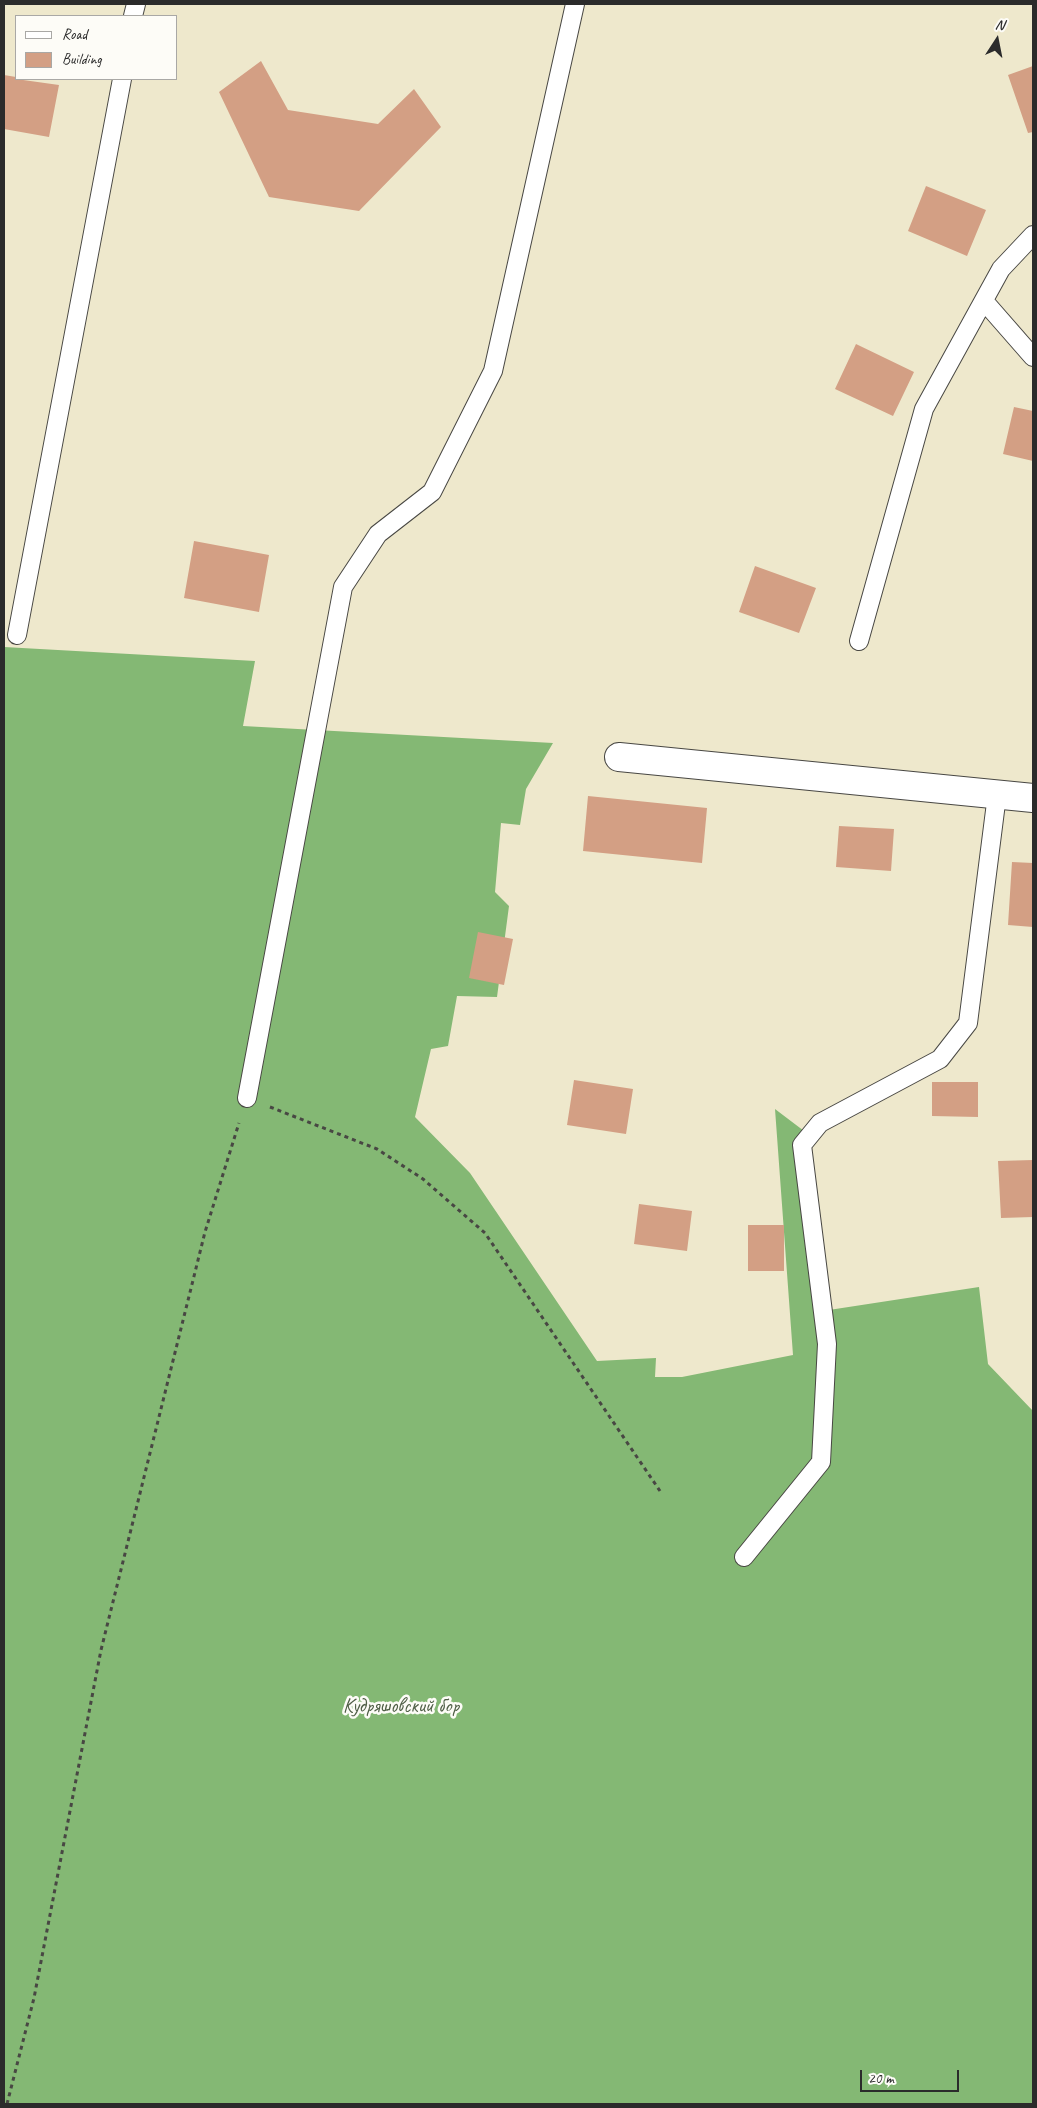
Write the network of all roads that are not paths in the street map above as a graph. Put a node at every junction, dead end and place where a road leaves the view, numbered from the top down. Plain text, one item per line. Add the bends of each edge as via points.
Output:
1 (575, 4) edge
2 (122, 80) edge
3 (1033, 234) edge
4 (984, 301) junction
5 (1033, 357) edge
6 (17, 635) dead end
7 (859, 641) dead end
8 (619, 757) dead end
9 (997, 795) junction
10 (1033, 798) edge
11 (247, 1098) road end
12 (744, 1557) dead end

1 - 11 lane via 493,371 432,492 378,534 343,587
2 - 6 lane
3 - 4 lane via 1002,269
4 - 5 lane
4 - 7 lane via 924,409
8 - 9 street
9 - 10 street
9 - 12 lane via 968,1023 940,1059 820,1122 802,1145 827,1344 821,1462

